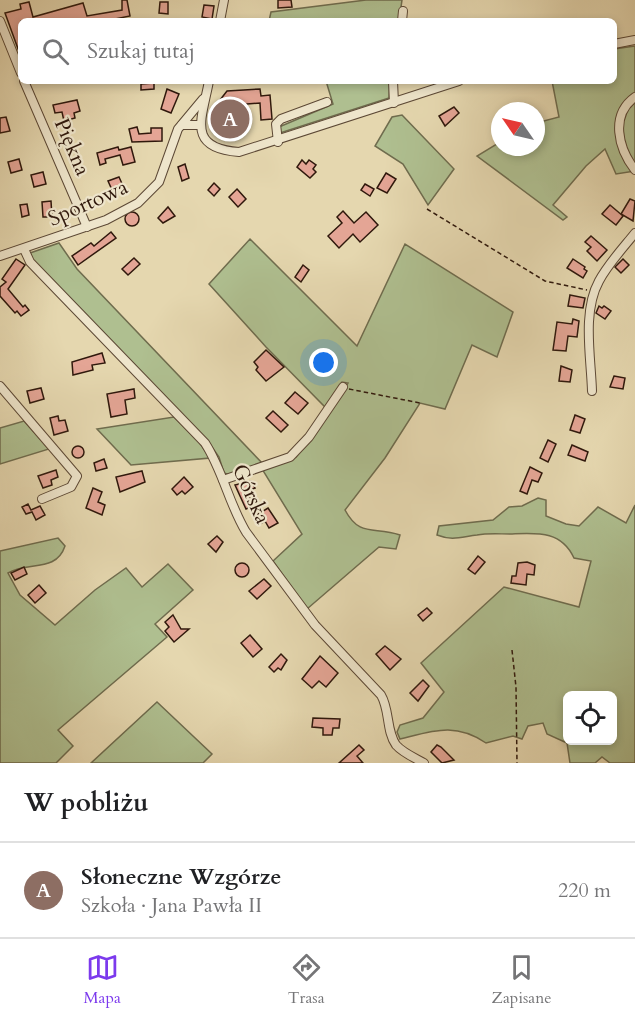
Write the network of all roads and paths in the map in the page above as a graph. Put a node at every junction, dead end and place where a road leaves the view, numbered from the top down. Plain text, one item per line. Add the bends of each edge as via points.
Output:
1 (224, 0) edge
2 (403, 11) dead end
3 (221, 18) edge
4 (402, 18) edge
5 (0, 21) edge
6 (635, 40) edge
7 (617, 43) edge
8 (18, 66) edge
9 (25, 84) edge
10 (208, 84) edge
11 (393, 84) edge
12 (450, 84) edge
13 (206, 96) junction
14 (635, 97) edge
15 (327, 102) dead end
16 (394, 102) junction
17 (182, 125) junction
18 (201, 125) junction
19 (278, 142) junction
20 (635, 170) edge
21 (427, 209) dead end
22 (87, 227) junction
23 (635, 233) edge
24 (24, 249) junction
25 (0, 256) edge
26 (595, 290) junction
27 (0, 386) edge
28 (343, 387) joint
29 (592, 391) dead end
30 (420, 403) dead end
31 (223, 480) junction
32 (42, 499) dead end
33 (512, 650) dead end
34 (424, 763) edge
35 (517, 763) edge

1 - 3 street
2 - 4 street
5 - 8 street
6 - 7 street
9 - 22 street, Piękna
10 - 13 street
11 - 16 street
12 - 16 street
13 - 17 street, Sportowa
13 - 18 street
14 - 20 street via 625,105 619,118 621,141
15 - 19 street via 281,119 276,124
16 - 19 street
17 - 18 street
17 - 22 street, Sportowa via 159,182 149,194
18 - 19 street via 208,145 221,151 239,152
21 - 26 path via 545,281
22 - 24 street, Sportowa
23 - 26 street
24 - 25 street, Sportowa
24 - 31 street, Górska via 30,262 205,443
26 - 29 street via 590,318
27 - 32 street via 77,476 71,487
28 - 30 path
28 - 31 street via 309,437 290,457
31 - 34 street, Górska via 246,532 315,625 381,695 397,746
33 - 35 path

